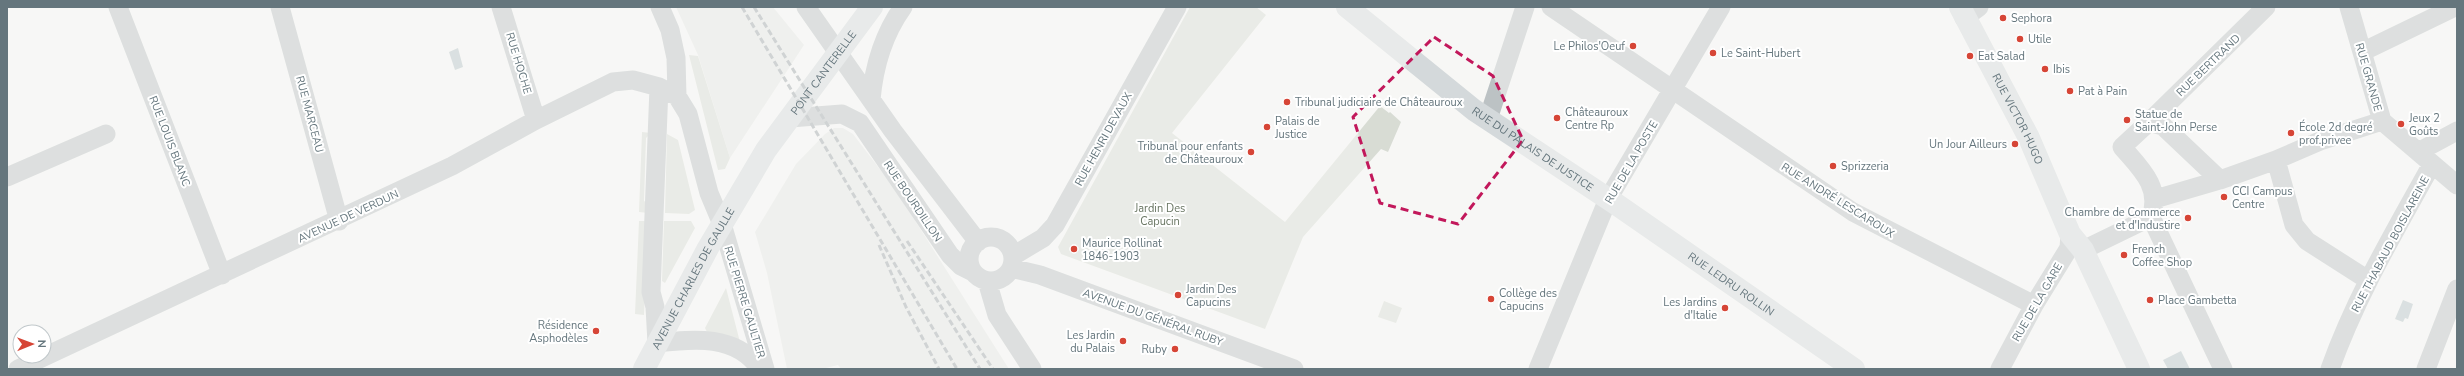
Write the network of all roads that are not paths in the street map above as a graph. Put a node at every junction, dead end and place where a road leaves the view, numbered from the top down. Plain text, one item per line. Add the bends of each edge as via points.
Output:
1 (118, 7) edge
2 (280, 7) edge
3 (501, 7) edge
4 (660, 7) edge
5 (806, 7) edge
6 (872, 7) edge
7 (903, 7) edge
8 (1347, 7) edge
9 (1525, 7) edge
10 (1551, 7) edge
11 (1721, 7) edge
12 (2266, 7) edge
13 (2349, 7) edge
14 (2455, 7) edge
15 (1171, 10) edge
16 (1968, 11) edge
17 (2362, 52) junction
18 (659, 87) junction
19 (1673, 92) junction
20 (677, 96) junction
21 (871, 100) junction
22 (790, 118) junction
23 (1488, 119) junction
24 (536, 120) junction
25 (2382, 121) junction
26 (2149, 122) junction
27 (860, 123) joint
28 (2457, 130) edge
29 (106, 134) dead end
30 (2425, 158) junction
31 (2276, 160) junction
32 (7, 177) edge
33 (2220, 180) junction
34 (2457, 184) edge
35 (743, 188) joint
36 (2164, 196) junction
37 (1608, 199) junction
38 (2151, 217) junction
39 (339, 221) junction
40 (722, 224) junction
41 (978, 242) junction
42 (2077, 242) junction
43 (1012, 262) junction
44 (222, 275) junction
45 (980, 276) junction
46 (2368, 280) junction
47 (2457, 289) edge
48 (2034, 305) junction
49 (657, 343) junction
50 (18, 369) edge
51 (644, 369) edge
52 (760, 369) edge
53 (765, 369) edge
54 (1032, 369) edge
55 (1294, 369) edge
56 (1538, 369) edge
57 (1854, 369) edge
58 (2000, 369) edge
59 (2139, 369) edge
60 (2222, 369) edge
61 (2330, 369) edge
62 (2426, 369) edge

1 - 44 street, RUE LOUIS BLANC
2 - 39 street, RUE MARCEAU
3 - 24 street, RUE HOCHE
4 - 20 street, RUE PIERRE GAULTIER via 670,30 676,58
5 - 21 street
6 - 22 main road, PONT CANTERELLE
7 - 21 street via 882,45 872,78
8 - 23 main road, RUE DU PALAIS DE JUSTICE via 1433,78
9 - 23 street
10 - 19 street, RUE ANDRÉ LESCAROUX
11 - 19 street, RUE DE LA POSTE
12 - 26 street, RUE BERTRAND
13 - 17 street, RUE GRANDE
14 - 17 street
15 - 43 street, RUE HENRI DEVAUX via 1055,225
16 - 42 main road, RUE VICTOR HUGO
17 - 25 street, RUE GRANDE
18 - 20 street, AVENUE DE VERDUN
18 - 24 street, AVENUE DE VERDUN via 633,80 613,82
18 - 49 street via 651,292 655,307
19 - 37 street, RUE DE LA POSTE
19 - 48 street, RUE ANDRÉ LESCAROUX via 1874,224
20 - 40 street, RUE PIERRE GAULTIER via 688,114 709,193
21 - 41 street
22 - 27 street, PONT CANTERELLE via 842,114
22 - 35 main road, PONT CANTERELLE
23 - 37 main road, RUE DU PALAIS DE JUSTICE
24 - 39 street, AVENUE DE VERDUN via 452,166
25 - 30 street, RUE GRANDE
25 - 31 street via 2320,140
26 - 33 street via 2163,126
26 - 36 street, RUE BERTRAND via 2122,147
27 - 45 street, RUE BOURDILLON via 950,255 960,266
28 - 30 street
29 - 32 street
30 - 34 street, RUE GRANDE
30 - 46 street, RUE THABAUD BOISLAREINE
31 - 33 street
31 - 46 street via 2294,225 2307,241
33 - 36 street
35 - 40 main road, AVENUE CHARLES DE GAULLE
36 - 38 street
37 - 56 street, RUE DE LA POSTE
37 - 57 main road, RUE LEDRU ROLLIN
38 - 42 street
38 - 60 street
39 - 44 street, AVENUE DE VERDUN
40 - 49 main road, AVENUE CHARLES DE GAULLE
40 - 53 street, RUE PIERRE GAULTIER
41 - 43 street via 984,238 1000,239 1010,249
41 - 45 street via 970,256 970,264
42 - 48 street, RUE DE LA GARE via 2069,248
42 - 59 main road
43 - 45 street via 1002,278
43 - 55 street, AVENUE DU GÉNÉRAL RUBY via 1040,276
44 - 50 street, AVENUE DE VERDUN
45 - 54 street via 996,315
46 - 61 street, RUE THABAUD BOISLAREINE
47 - 62 street
48 - 58 street, RUE DE LA GARE
49 - 51 main road, AVENUE CHARLES DE GAULLE
49 - 52 street, RUE PIERRE GAULTIER via 702,339 716,341 742,352

